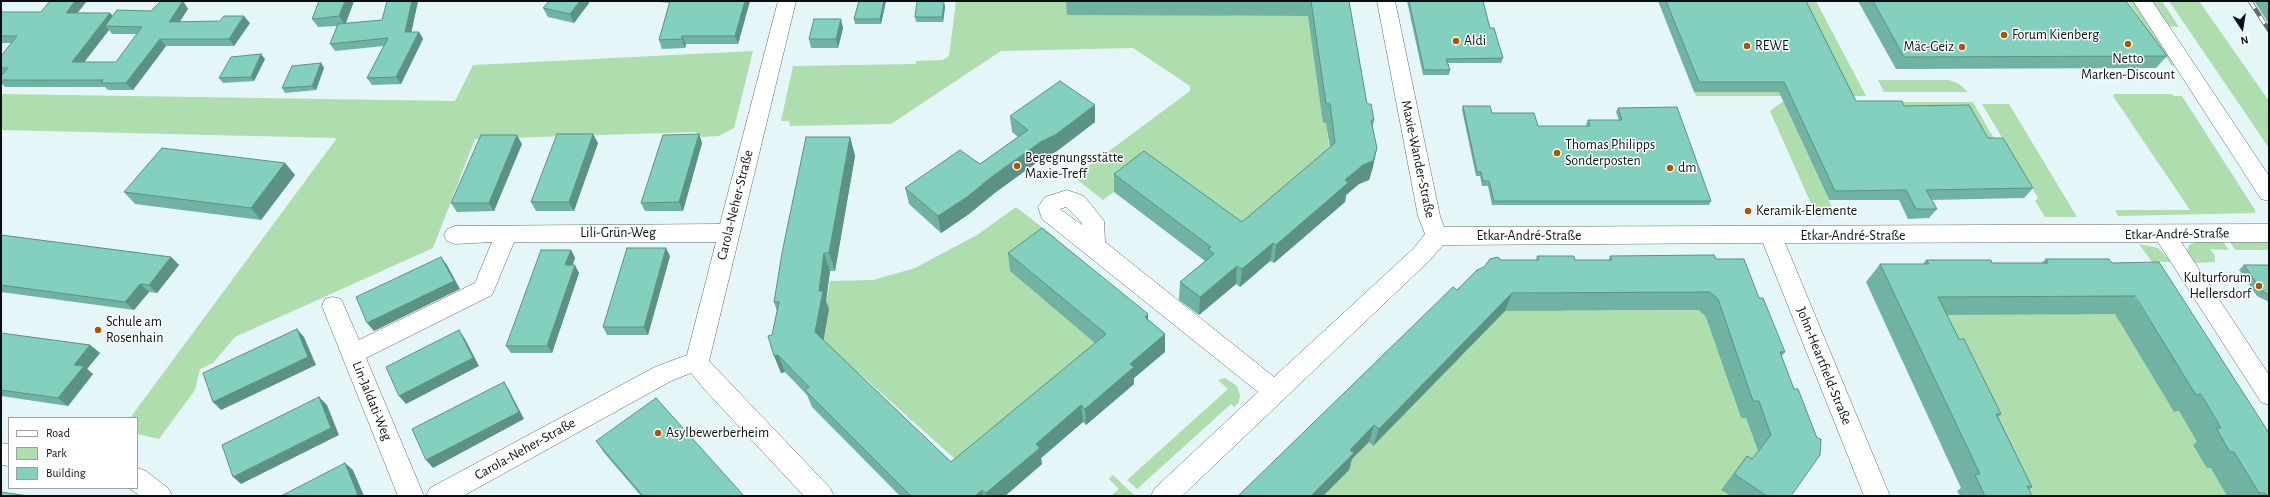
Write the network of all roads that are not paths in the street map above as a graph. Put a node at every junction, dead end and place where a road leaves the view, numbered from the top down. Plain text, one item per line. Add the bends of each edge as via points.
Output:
1 (788, 1) edge
2 (1386, 1) edge
3 (2142, 1) edge
4 (2269, 193) edge
5 (729, 233) junction
6 (2269, 233) edge
7 (506, 234) junction
8 (2164, 234) junction
9 (455, 235) dead end
10 (1437, 236) junction
11 (1770, 236) junction
12 (1094, 246) dead end
13 (333, 306) dead end
14 (353, 354) junction
15 (697, 361) junction
16 (1275, 392) junction
17 (2269, 395) edge
18 (138, 480) edge
19 (159, 496) edge
20 (411, 496) edge
21 (439, 496) edge
22 (821, 496) edge
23 (1164, 496) edge
24 (1877, 496) edge

1 - 5 street, Carola-Neher-Straße
2 - 10 street, Maxie-Wander-Straße via 1429,216
3 - 4 street
5 - 7 street, Lili-Grün-Weg
5 - 15 street, Carola-Neher-Straße
6 - 8 street, Etkar-André-Straße
7 - 9 street, Lili-Grün-Weg
7 - 14 street via 484,289
8 - 11 street, Etkar-André-Straße
8 - 17 street
10 - 11 street, Etkar-André-Straße
10 - 16 street, Maxie-Wander-Straße via 1422,254
11 - 24 street, John-Heartfield-Straße
12 - 16 street
13 - 14 street, Lin-Jaldati-Weg
14 - 20 street, Lin-Jaldati-Weg
15 - 21 street, Carola-Neher-Straße via 663,374
15 - 22 street via 713,383
16 - 23 street, Maxie-Wander-Straße
18 - 19 street

